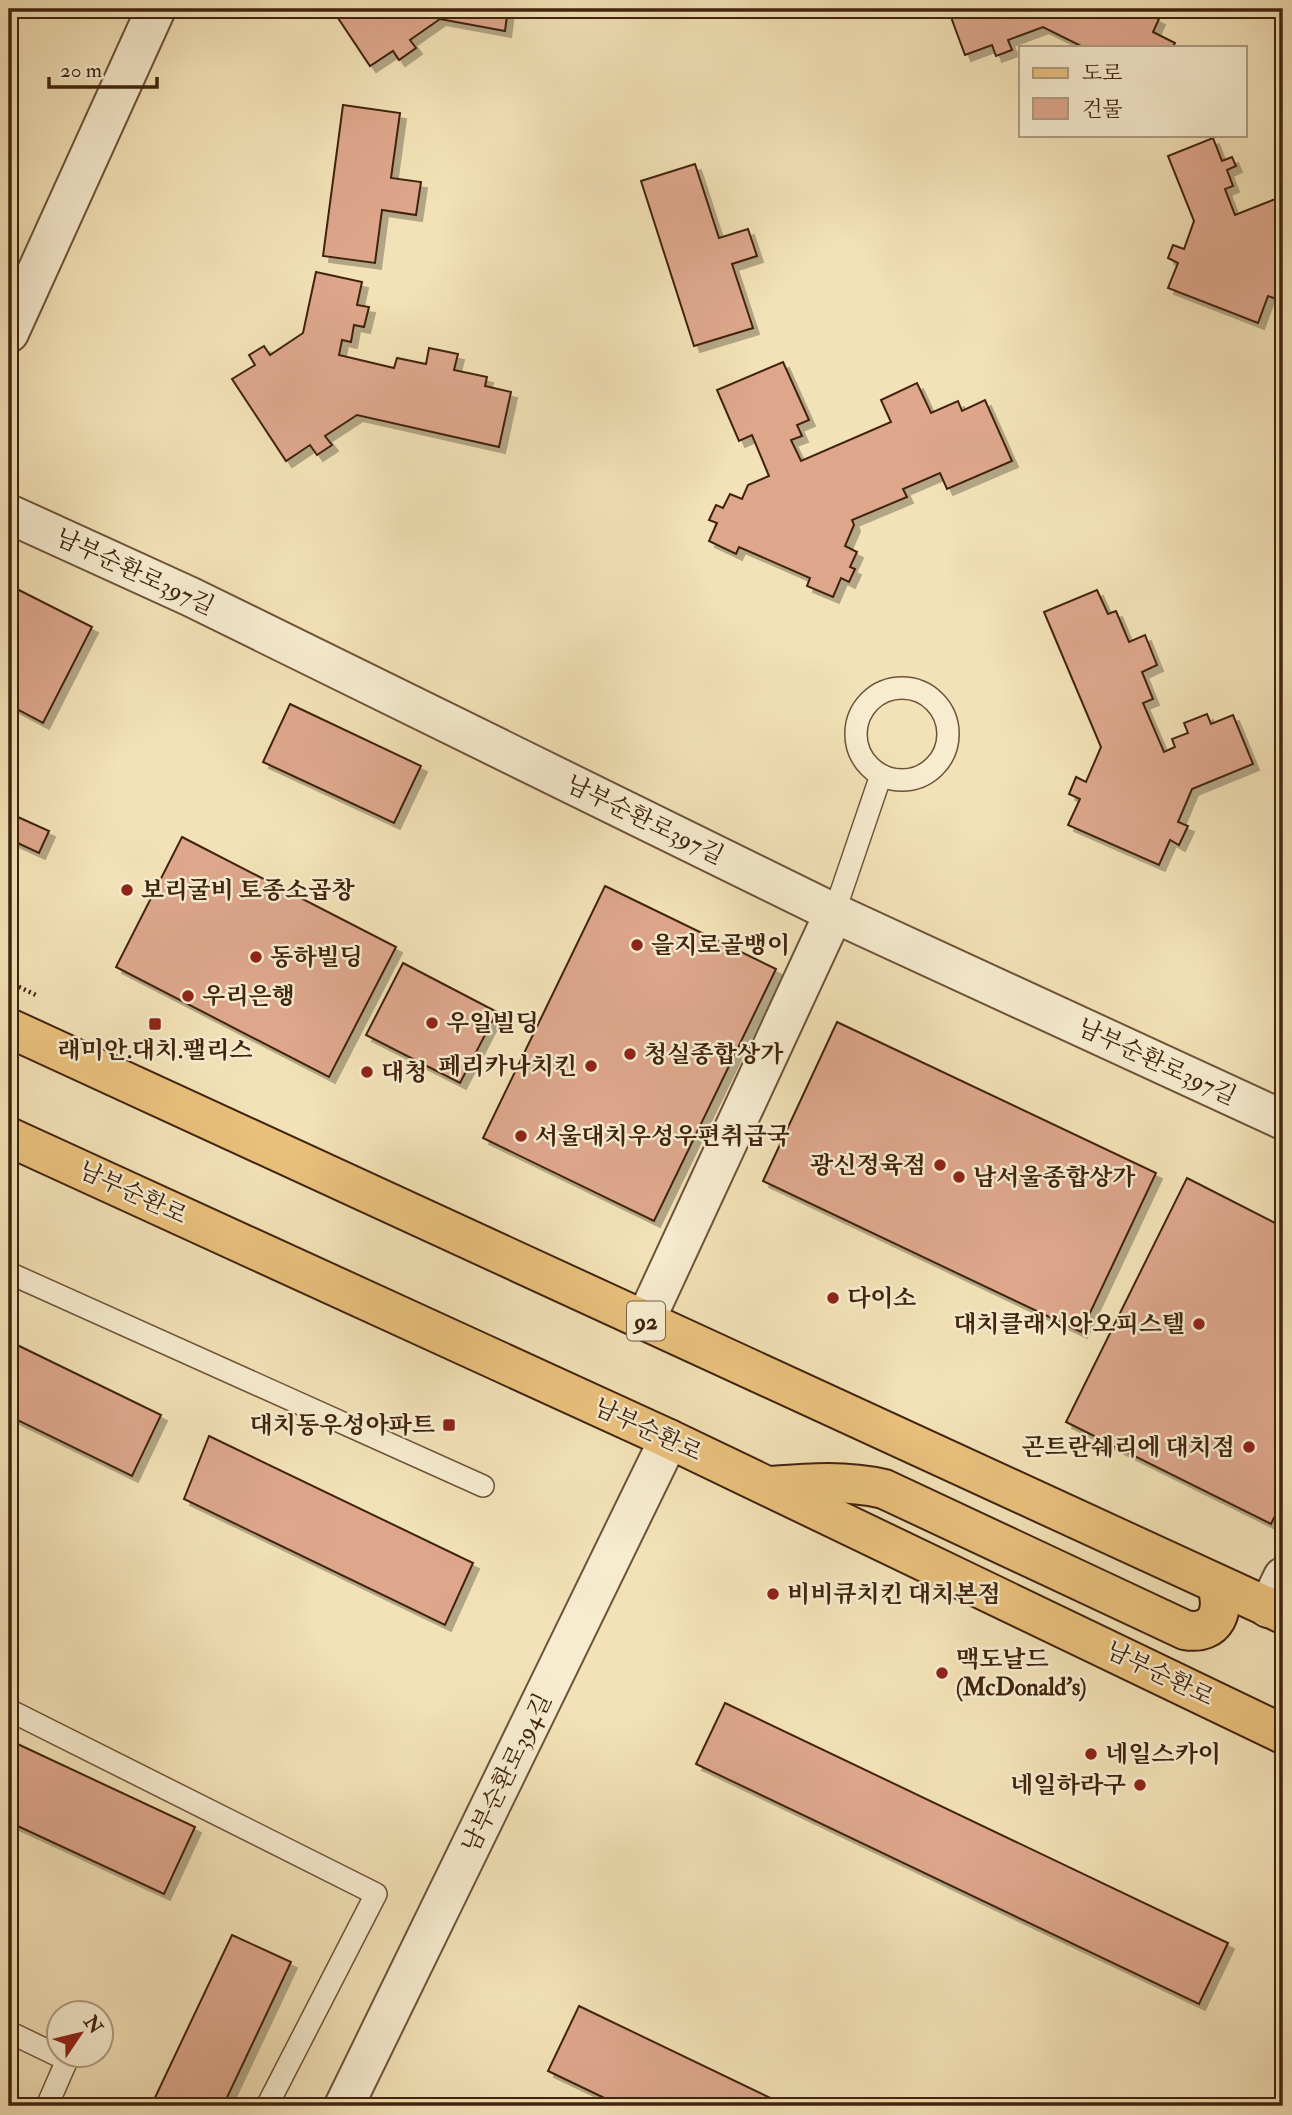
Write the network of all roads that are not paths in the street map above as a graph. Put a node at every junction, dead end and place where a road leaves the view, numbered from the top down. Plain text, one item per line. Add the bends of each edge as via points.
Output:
1 (156, 9) edge
2 (9, 333) edge
3 (9, 514) edge
4 (881, 775) junction
5 (834, 913) junction
6 (9, 1028) edge
7 (1283, 1120) edge
8 (9, 1137) edge
9 (9, 1273) edge
10 (645, 1321) junction
11 (669, 1439) junction
12 (483, 1486) dead end
13 (768, 1486) junction
14 (1216, 1584) junction
15 (1278, 1600) edge
16 (9, 1710) edge
17 (1283, 1734) edge
18 (9, 2032) edge
19 (47, 2106) edge
20 (267, 2106) edge
21 (344, 2106) edge

1 - 2 street
3 - 5 street, 남부순환로397길 via 191,597
4 - 4 lane via 860,752 856,737 860,714 875,696 889,689 920,691 933,699 947,724 944,754 924,775 895,780
4 - 5 lane
5 - 7 street, 남부순환로397길
5 - 10 street
6 - 10 main road, 92
8 - 11 main road, 남부순환로
9 - 12 lane
10 - 14 main road, 92
11 - 13 main road, 남부순환로
11 - 21 street, 남부순환로394길
13 - 14 main road via 820,1482 884,1489 1197,1633 1209,1628 1221,1610
13 - 17 main road, 남부순환로
14 - 15 main road, 92
16 - 20 lane via 376,1894
18 - 19 lane via 67,2060

